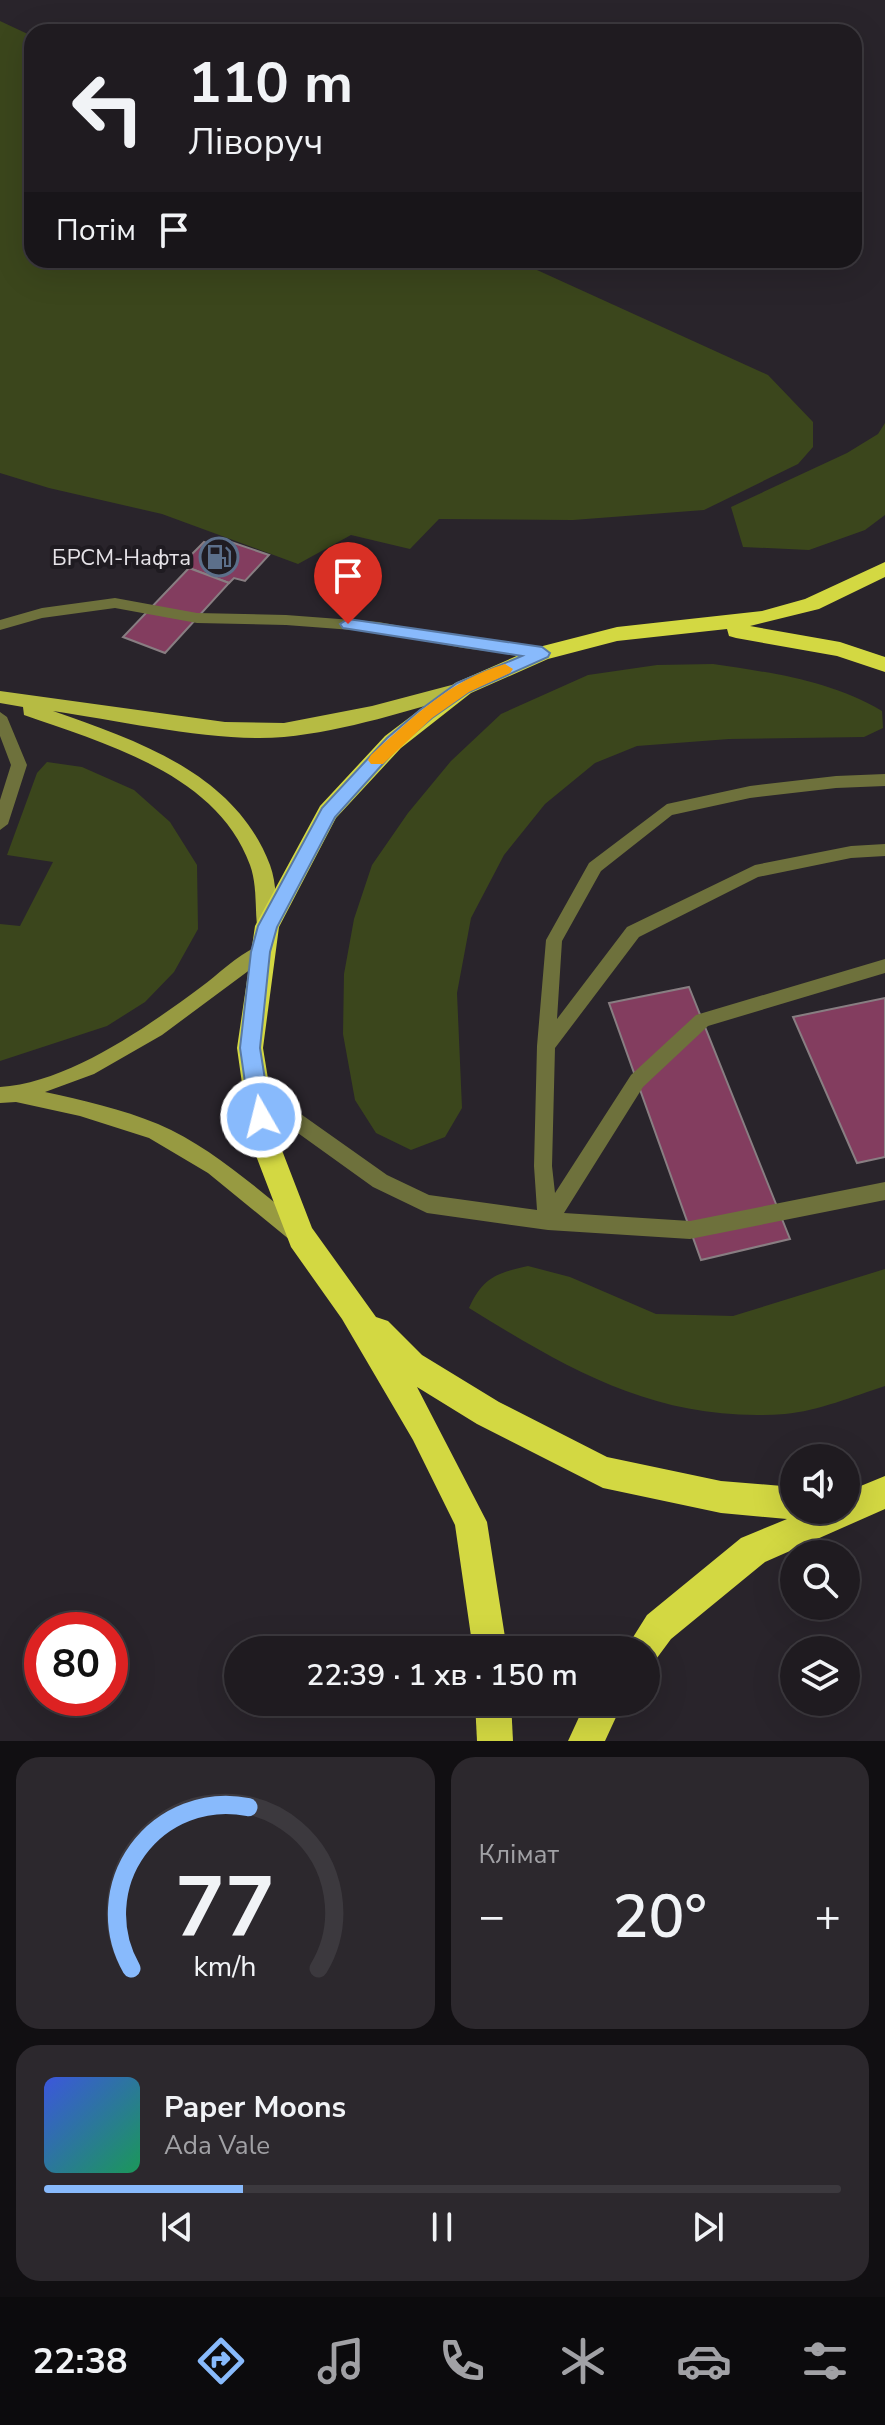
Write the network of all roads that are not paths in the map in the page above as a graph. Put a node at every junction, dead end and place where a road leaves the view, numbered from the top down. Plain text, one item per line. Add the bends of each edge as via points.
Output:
1 (885, 569) edge
2 (0, 625) edge
3 (676, 629) junction
4 (542, 653) junction
5 (885, 665) edge
6 (463, 688) junction
7 (0, 698) edge
8 (0, 717) edge
9 (885, 780) edge
10 (0, 824) edge
11 (885, 850) edge
12 (264, 939) junction
13 (885, 966) edge
14 (546, 1046) junction
15 (258, 1094) junction
16 (8, 1095) edge
17 (885, 1191) edge
18 (548, 1221) junction
19 (301, 1237) junction
20 (353, 1308) junction
21 (885, 1492) edge
22 (860, 1496) edge
23 (780, 1502) edge
24 (860, 1503) edge
25 (813, 1524) edge
26 (488, 1636) edge
27 (652, 1636) edge
28 (494, 1716) edge
29 (598, 1716) edge
30 (495, 1741) edge
31 (586, 1741) edge

1 - 3 highway via 812,604 762,618
2 - 4 lane via 115,603 197,618 379,627
3 - 4 highway via 617,634
3 - 5 highway via 747,631 840,649
4 - 6 highway
6 - 7 main road via 284,730 225,729
6 - 12 highway via 393,742 328,812
7 - 12 main road via 129,747 178,770 214,798 243,830 261,866
8 - 10 lane via 19,765
9 - 14 lane via 750,792 667,810 595,867 554,940
11 - 14 lane via 755,871 633,932
12 - 15 highway via 250,1048
12 - 16 main road via 156,1030 88,1068
13 - 18 lane via 702,1020 637,1081
14 - 18 lane via 543,1166
15 - 18 lane via 380,1181 427,1204
15 - 19 highway via 264,1140
16 - 19 main road via 80,1108 154,1131 215,1167
17 - 18 lane via 690,1230
19 - 20 highway
20 - 23 highway via 411,1366 603,1472 721,1497
20 - 26 highway via 471,1522
21 - 22 highway
21 - 24 highway
25 - 27 highway via 753,1550
28 - 30 highway
29 - 31 highway

